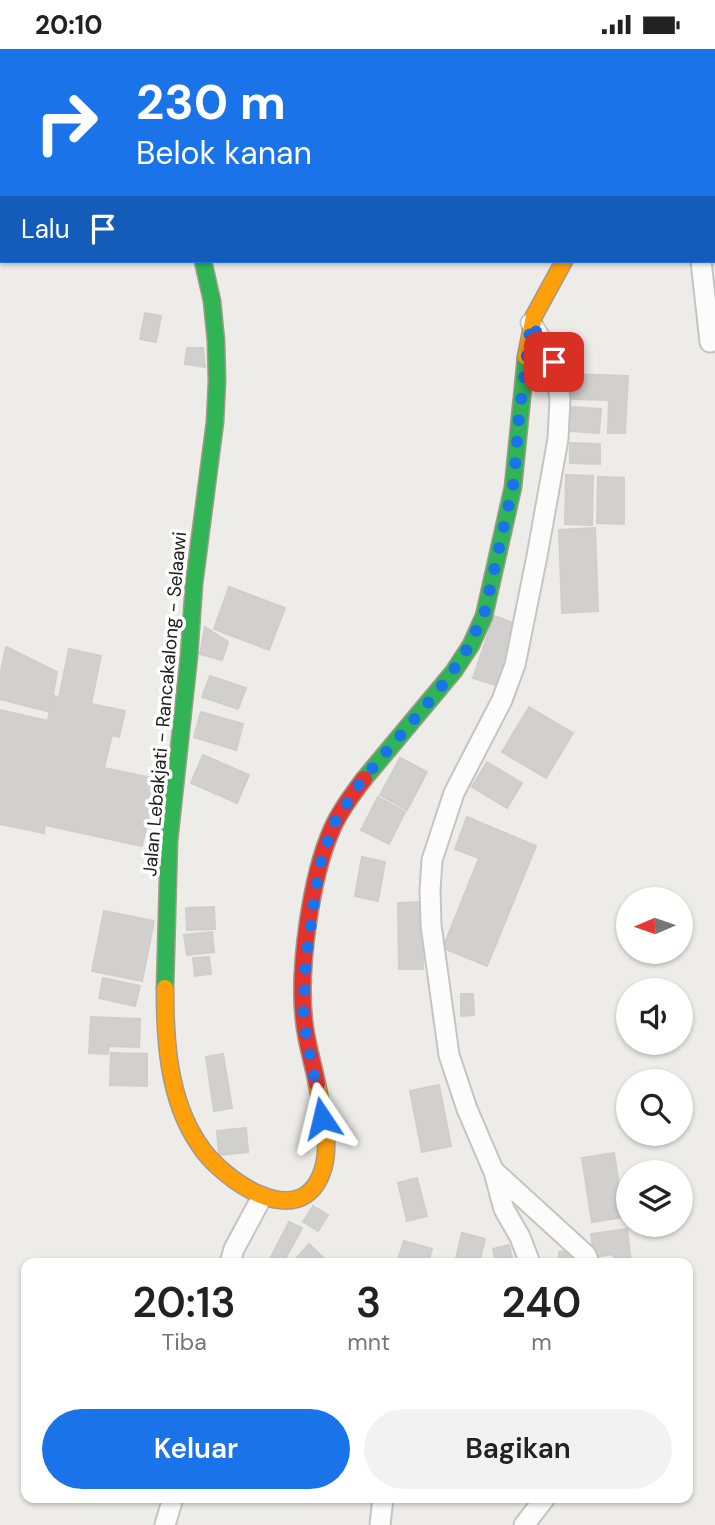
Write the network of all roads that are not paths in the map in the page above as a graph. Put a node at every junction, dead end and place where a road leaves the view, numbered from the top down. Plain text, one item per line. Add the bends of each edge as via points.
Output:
1 (203, 263) edge
2 (563, 263) edge
3 (701, 263) edge
4 (531, 323) junction
5 (710, 342) dead end
6 (495, 1172) junction
7 (262, 1197) junction
8 (231, 1258) edge
9 (528, 1258) edge
10 (587, 1258) edge
11 (172, 1503) edge
12 (382, 1503) edge
13 (541, 1503) edge
14 (165, 1525) edge
15 (380, 1525) edge
16 (524, 1525) edge

1 - 7 main road, Jalan Lebakjati - Rancakalong - Selaawi via 216,332 215,421 170,821 165,1011 171,1075 191,1135 227,1177
2 - 4 main road, Jalan Lebakjati - Rancakalong - Selaawi
3 - 5 street
4 - 6 street via 554,362 560,399 558,439 537,557 515,665 502,700 453,793 432,860 430,890 449,1055
4 - 7 main road, Jalan Lebakjati - Rancakalong - Selaawi via 514,481 484,615 464,655 438,691 360,783 333,825 319,867 303,1018 326,1138 325,1168 316,1185 298,1199
6 - 9 street via 504,1209
6 - 10 street
7 - 8 street
11 - 14 street
12 - 15 street
13 - 16 street

